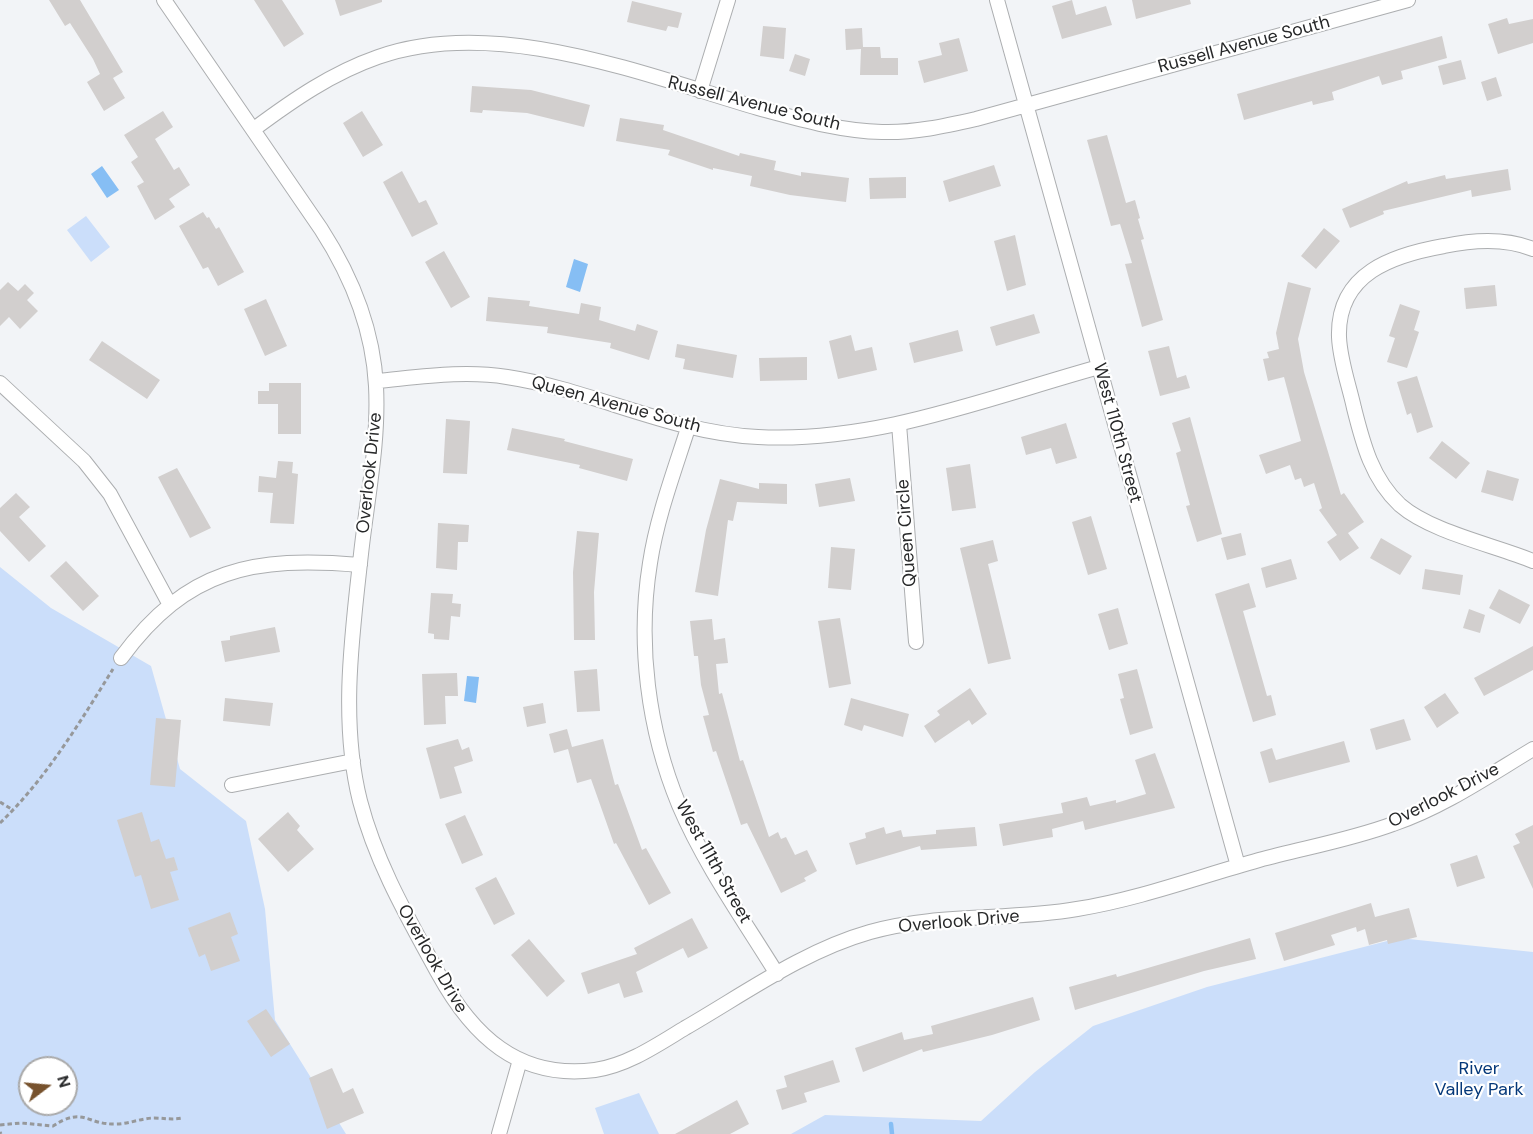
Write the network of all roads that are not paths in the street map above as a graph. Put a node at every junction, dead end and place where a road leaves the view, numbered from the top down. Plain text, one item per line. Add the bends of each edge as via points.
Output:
1 (164, 0) edge
2 (728, 0) edge
3 (997, 0) edge
4 (1408, 0) edge
5 (700, 91) junction
6 (1026, 105) junction
7 (254, 129) junction
8 (1533, 249) edge
9 (1099, 367) junction
10 (376, 381) junction
11 (0, 383) edge
12 (899, 424) junction
13 (688, 428) junction
14 (1533, 561) edge
15 (360, 565) junction
16 (170, 605) junction
17 (916, 642) dead end
18 (121, 658) road end
19 (1533, 749) edge
20 (353, 761) junction
21 (232, 785) dead end
22 (1239, 866) junction
23 (777, 974) junction
24 (520, 1060) junction
25 (499, 1134) edge

1 - 7 street, Overlook Drive
2 - 5 street
3 - 6 street, West 110th Street
4 - 6 street, Russell Avenue South
5 - 6 street, Russell Avenue South via 835,127 882,132 930,129
5 - 7 street, Russell Avenue South via 521,45 473,42 426,46 380,56 336,75 294,99
6 - 9 street, West 110th Street
7 - 10 street, Overlook Drive via 344,265 361,305
8 - 14 street via 1498,241 1451,244 1405,253 1384,262 1365,275 1351,293 1342,314 1339,336 1364,445 1385,488 1419,519
9 - 12 street, Queen Avenue South
9 - 22 street, West 110th Street
10 - 13 street, Queen Avenue South via 474,373 508,377
10 - 15 street, Overlook Drive via 377,415
11 - 16 street via 84,461 110,494
12 - 13 street, Queen Avenue South via 811,437 757,437
12 - 17 street, Queen Circle
13 - 23 street, West 111th Street via 660,515 650,564 645,616 653,717 679,805
15 - 16 street via 287,561 252,566 218,576
15 - 20 street, Overlook Drive via 352,648
16 - 18 street via 139,632
19 - 22 street, Overlook Drive via 1395,824
20 - 21 street
20 - 24 street, Overlook Drive via 360,801 377,852 448,990 464,1016 485,1038
22 - 23 street, Overlook Drive via 1126,900 1074,910 919,922 869,932 822,950
23 - 24 street, Overlook Drive via 626,1061 597,1070 567,1071
24 - 25 street

